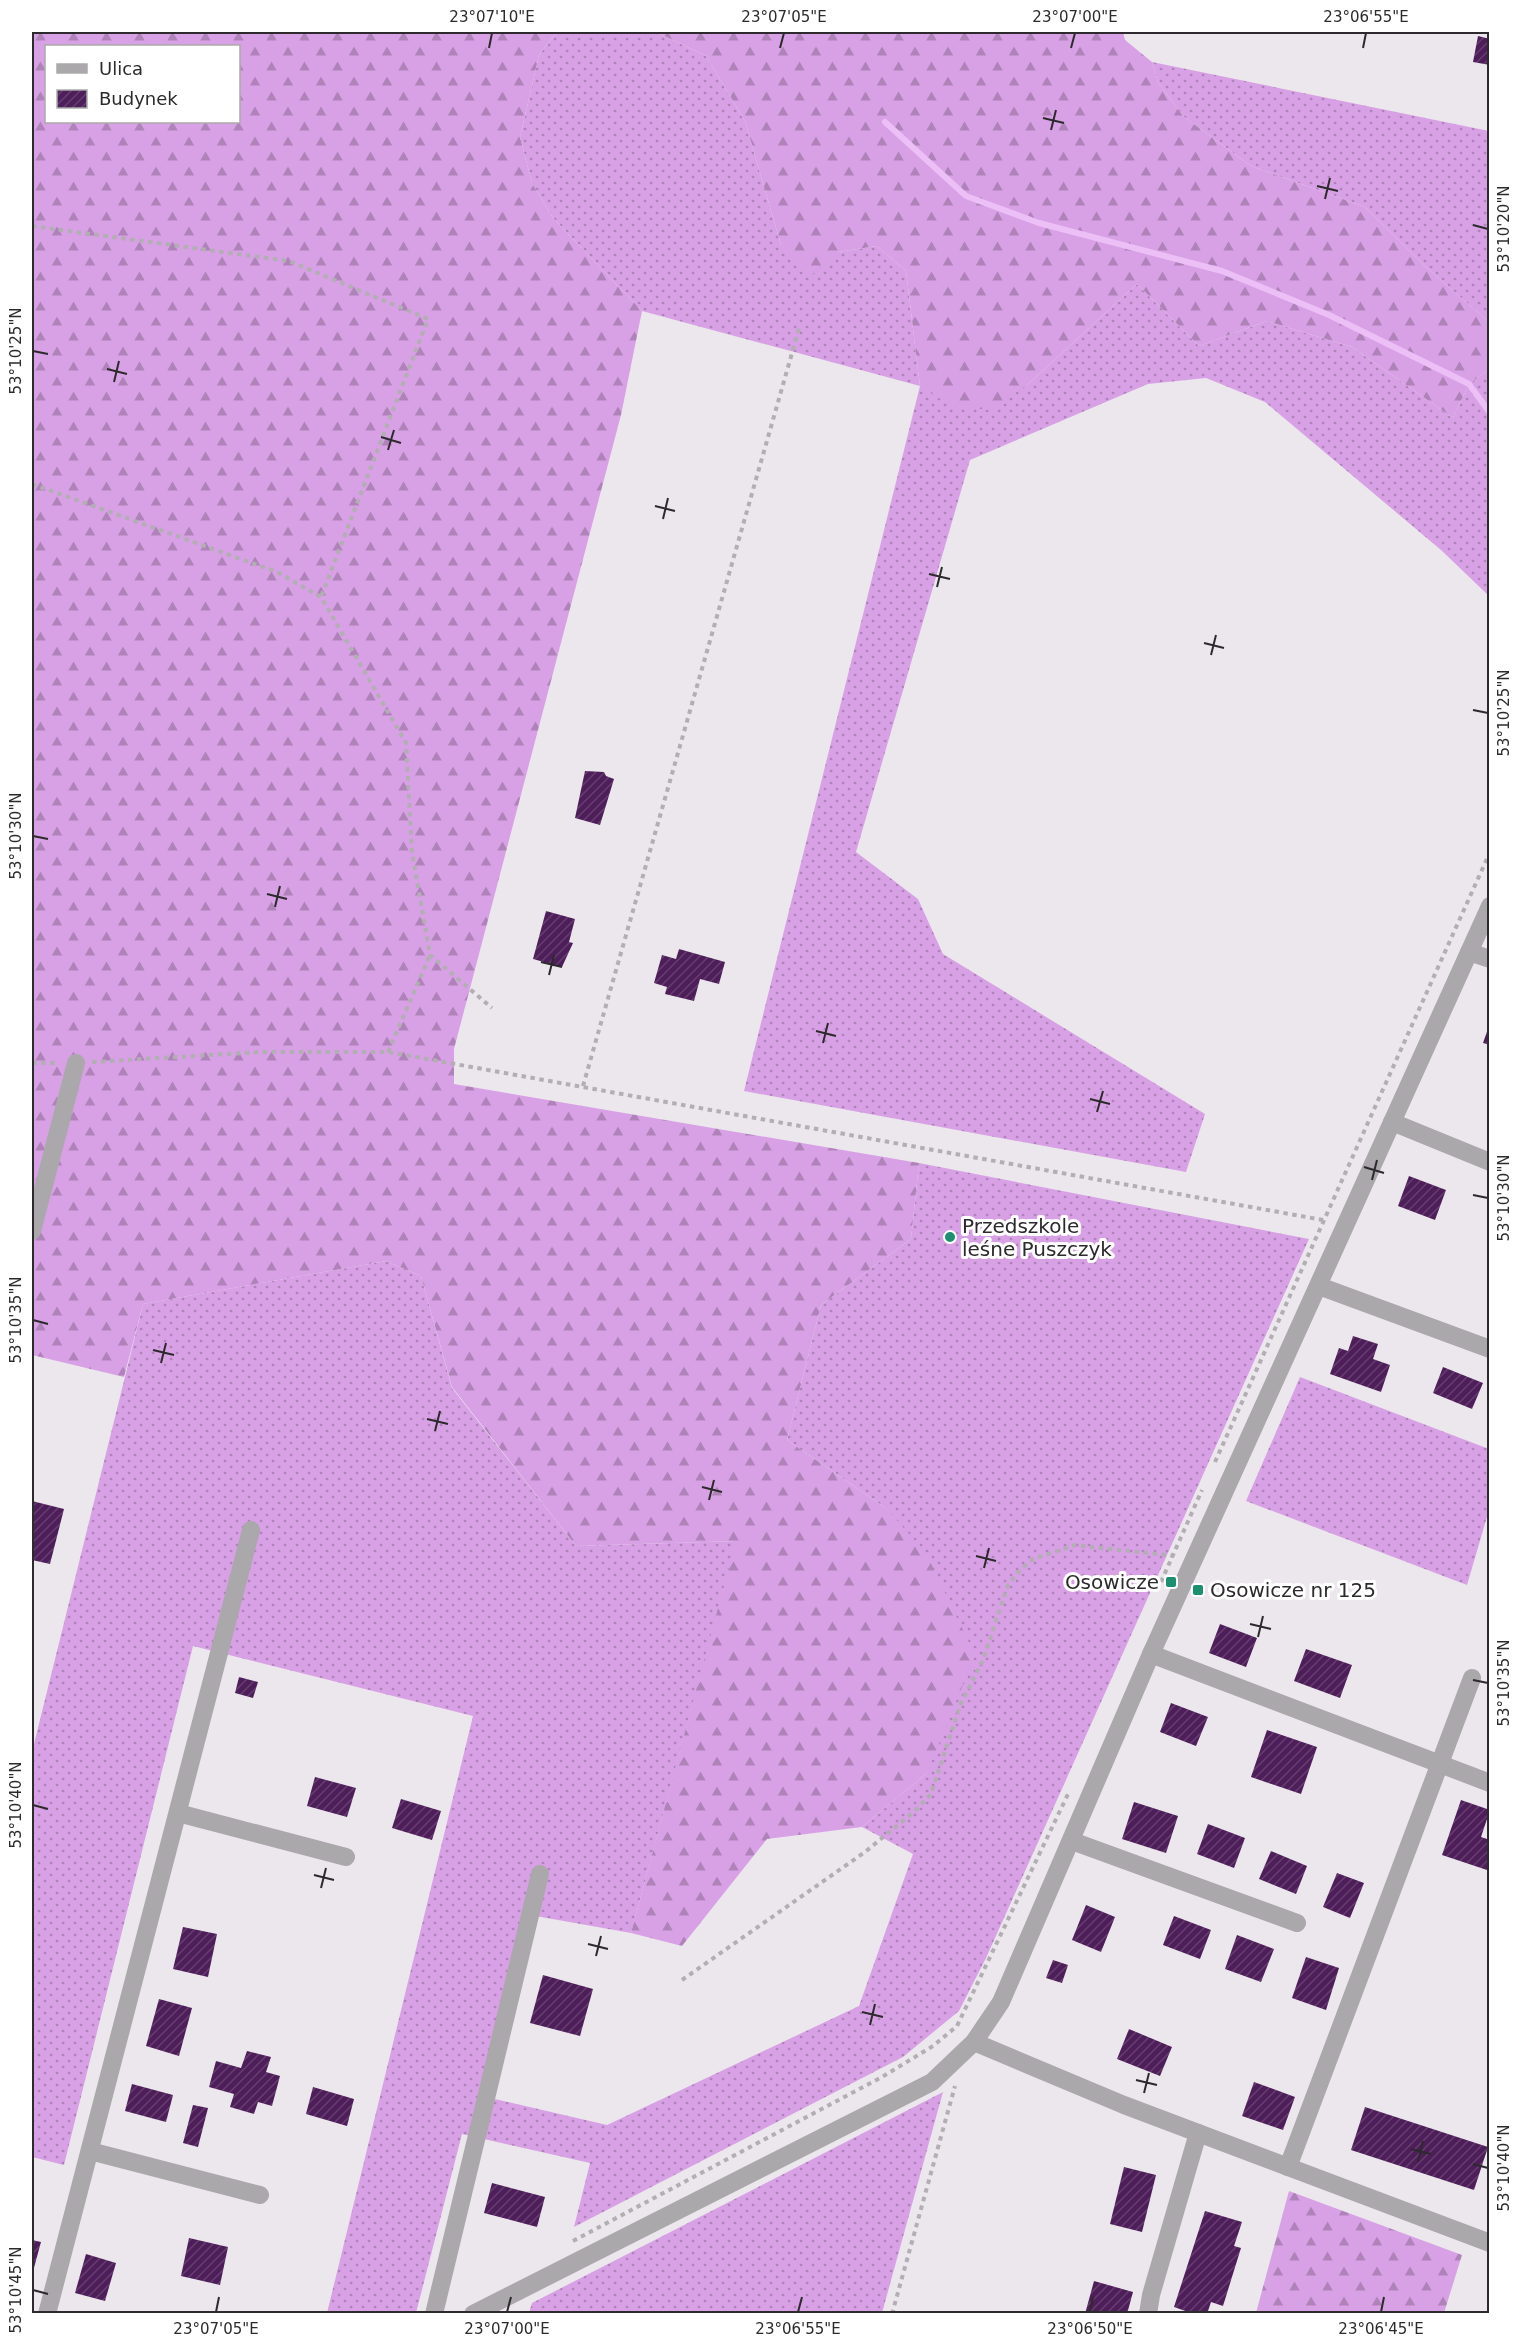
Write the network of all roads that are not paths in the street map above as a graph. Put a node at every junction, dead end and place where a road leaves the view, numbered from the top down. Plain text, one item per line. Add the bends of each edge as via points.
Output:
1 (1490, 906) edge
2 (1469, 952) junction
3 (1490, 959) edge
4 (76, 1063) road end
5 (1392, 1122) junction
6 (1490, 1162) edge
7 (32, 1231) edge
8 (1318, 1286) junction
9 (1490, 1349) edge
10 (251, 1530) dead end
11 (1151, 1654) junction
12 (1473, 1678) dead end
13 (1439, 1764) junction
14 (1490, 1783) edge
15 (178, 1813) junction
16 (1072, 1841) junction
17 (346, 1857) dead end
18 (540, 1874) dead end
19 (1297, 1923) dead end
20 (974, 2042) junction
21 (1198, 2133) junction
22 (90, 2151) junction
23 (1288, 2167) junction
24 (260, 2195) dead end
25 (1490, 2243) edge
26 (42, 2311) edge
27 (434, 2313) edge
28 (473, 2313) edge
29 (1148, 2313) edge

1 - 2 street
2 - 3 street
2 - 5 street
4 - 7 street
5 - 6 street
5 - 8 street
8 - 9 street
8 - 11 street
10 - 15 street
11 - 13 street
11 - 16 street
12 - 13 street
13 - 14 street
13 - 23 street
15 - 17 street
15 - 22 street
16 - 19 street
16 - 20 street via 1001,2002
18 - 27 street
20 - 21 street
20 - 28 street via 932,2082
21 - 23 street
21 - 29 street
22 - 24 street
22 - 26 street
23 - 25 street

